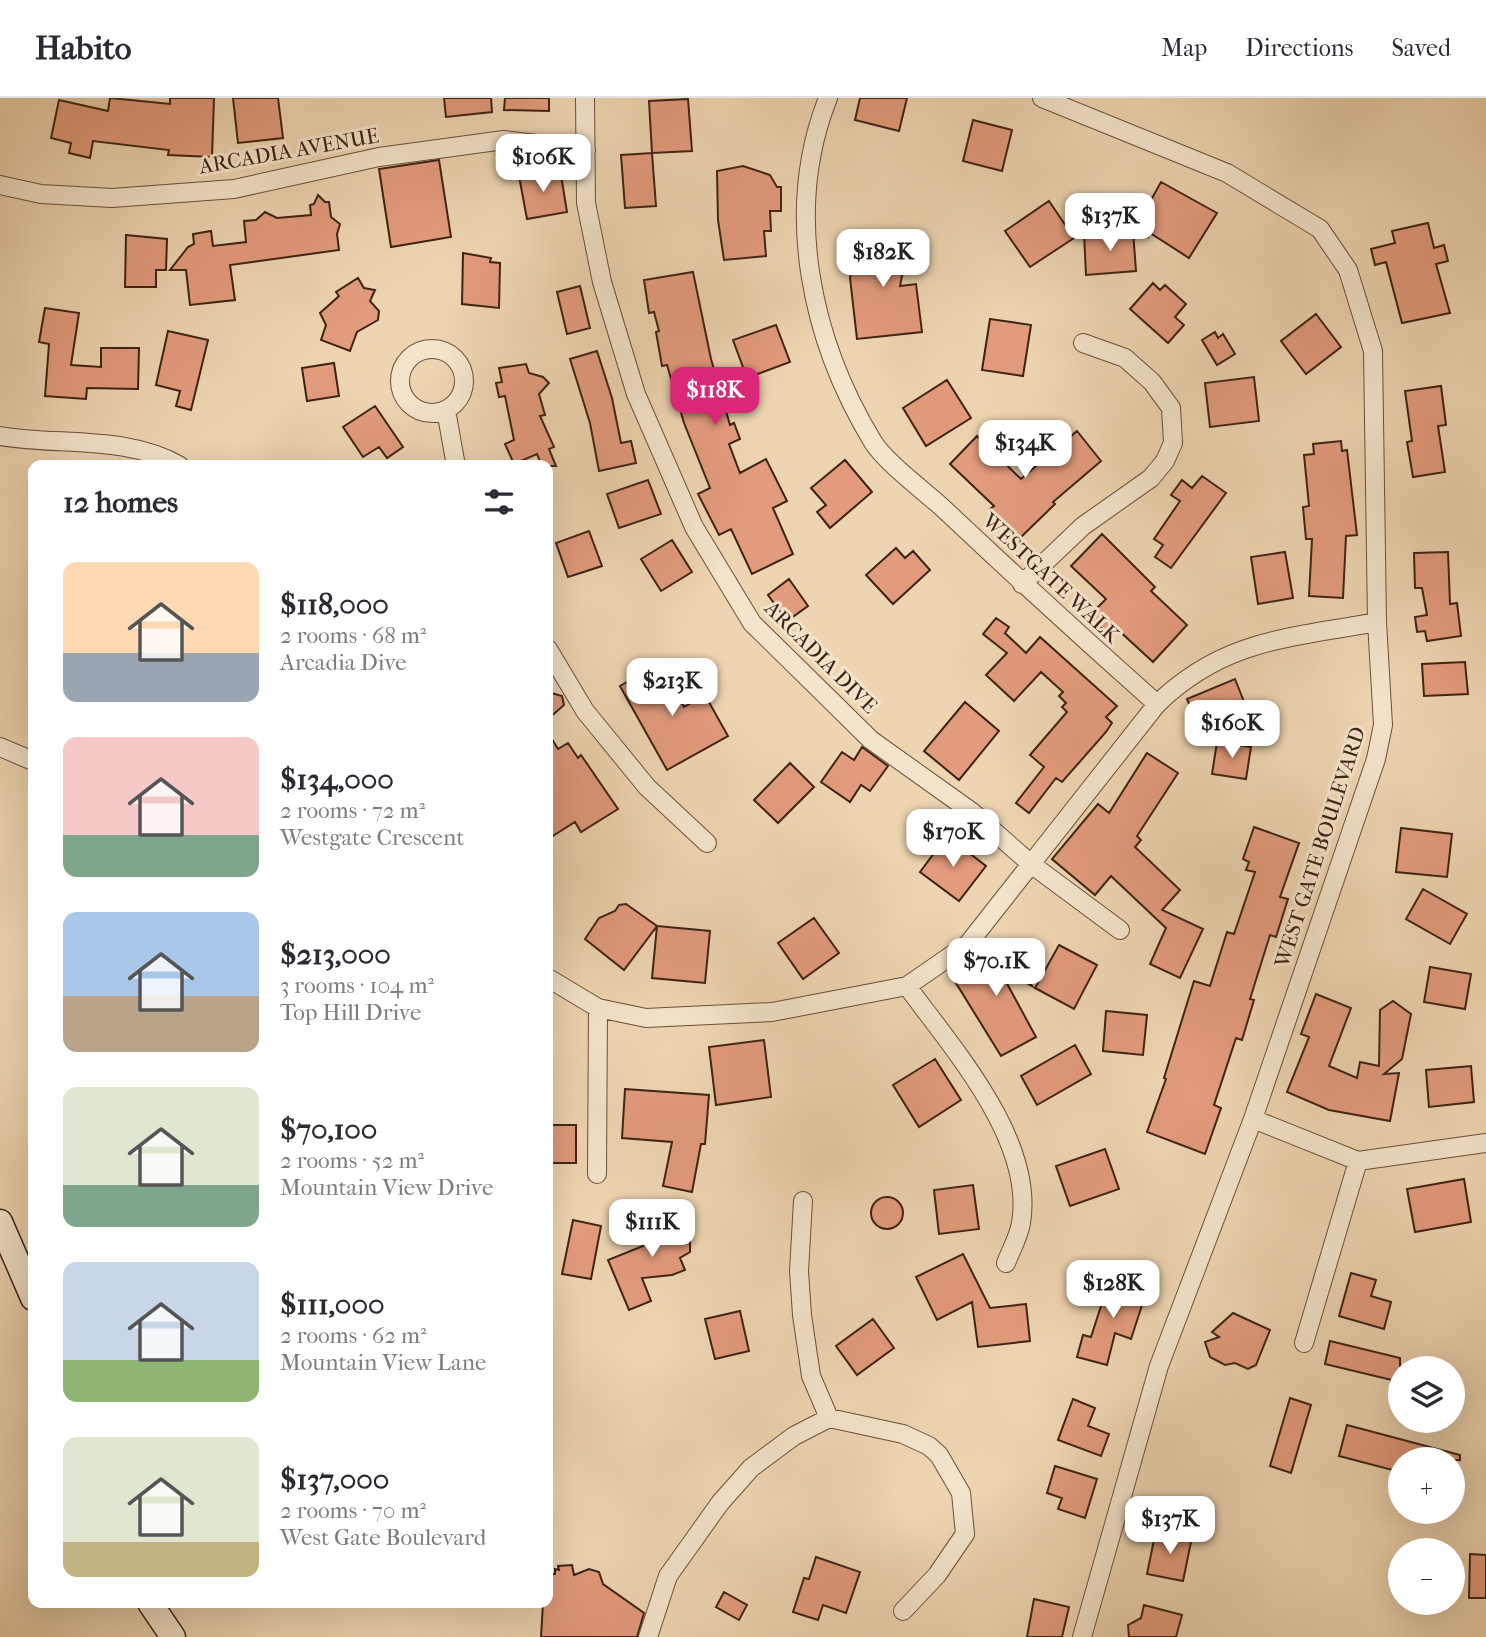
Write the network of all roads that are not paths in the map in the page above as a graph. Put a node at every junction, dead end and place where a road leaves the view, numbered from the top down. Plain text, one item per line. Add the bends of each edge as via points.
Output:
1 (586, 98) edge
2 (828, 98) edge
3 (1042, 98) edge
4 (586, 150) junction
5 (0, 185) edge
6 (1083, 343) dead end
7 (446, 410) dead end
8 (0, 436) edge
9 (170, 460) edge
10 (455, 460) edge
11 (1022, 584) junction
12 (1377, 622) junction
13 (553, 657) edge
14 (1157, 704) junction
15 (0, 747) edge
16 (28, 759) edge
17 (707, 843) dead end
18 (1031, 864) junction
19 (1120, 930) dead end
20 (553, 981) edge
21 (907, 986) junction
22 (598, 1008) junction
23 (1252, 1119) junction
24 (1486, 1143) edge
25 (1358, 1161) junction
26 (597, 1174) dead end
27 (803, 1202) dead end
28 (0, 1222) edge
29 (1006, 1263) dead end
30 (28, 1286) edge
31 (1304, 1343) dead end
32 (830, 1418) junction
33 (153, 1608) edge
34 (903, 1611) dead end
35 (173, 1637) edge
36 (648, 1637) edge
37 (1082, 1637) edge

1 - 4 street, ARCADIA DIVE
2 - 11 street, WESTGATE WALK via 817,125 803,204 810,285 834,364 874,444
3 - 12 street, WEST GATE BOULEVARD via 1227,173 1320,229 1348,270 1373,351
4 - 5 street, ARCADIA AVENUE via 504,140 379,157 234,188 112,198 41,194
4 - 18 street, ARCADIA DIVE via 591,229 636,394 694,527 752,623 871,740 972,812
6 - 11 street via 1125,358 1152,382 1171,408 1174,443 1151,478 1083,526
7 - 10 street
8 - 9 street via 129,446
11 - 14 street, WESTGATE WALK
12 - 14 street via 1264,642 1216,659
12 - 23 street, WEST GATE BOULEVARD via 1383,725 1376,759
13 - 17 street via 585,711 647,787
14 - 18 street
15 - 16 street
18 - 19 street, ARCADIA DIVE
18 - 21 street via 968,944
20 - 22 street
21 - 22 street via 772,1012 703,1017 646,1018
21 - 29 street via 992,1102 1017,1167 1021,1224
22 - 26 street
23 - 25 street
23 - 37 street, WEST GATE BOULEVARD via 1159,1366
24 - 25 street
25 - 31 street
27 - 32 street via 802,1315 811,1377
28 - 30 main road
32 - 34 street via 903,1434 929,1446 961,1493 965,1534
32 - 36 street via 794,1436 751,1468 720,1503 668,1576
33 - 35 main road

